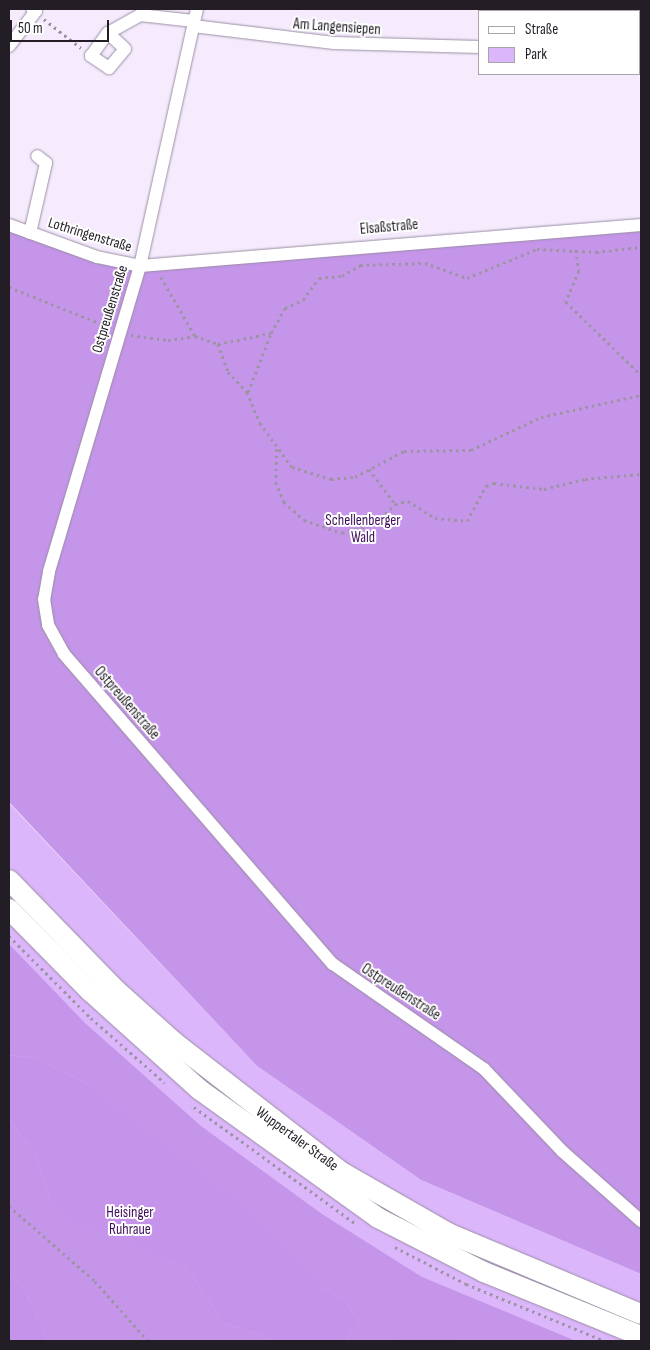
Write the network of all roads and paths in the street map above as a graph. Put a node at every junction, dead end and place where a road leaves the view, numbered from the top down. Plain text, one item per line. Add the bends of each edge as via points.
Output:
1 (32, 9) edge
2 (161, 13) edge
3 (195, 18) edge
4 (55, 27) dead end
5 (13, 30) edge
6 (108, 33) dead end
7 (9, 46) edge
8 (478, 47) edge
9 (81, 48) dead end
10 (37, 156) dead end
11 (9, 225) edge
12 (641, 225) edge
13 (30, 233) junction
14 (641, 247) edge
15 (576, 250) junction
16 (157, 265) junction
17 (140, 266) junction
18 (9, 287) edge
19 (120, 332) junction
20 (271, 333) junction
21 (195, 336) junction
22 (218, 344) junction
23 (641, 375) edge
24 (248, 392) junction
25 (641, 395) edge
26 (277, 448) junction
27 (368, 469) junction
28 (641, 474) edge
29 (395, 504) junction
30 (9, 880) edge
31 (9, 908) edge
32 (9, 1206) edge
33 (641, 1221) edge
34 (427, 1265) dead end
35 (641, 1314) edge
36 (641, 1336) edge
37 (148, 1341) edge
38 (605, 1341) edge

1 - 5 street via 36,11
2 - 3 street
2 - 6 street via 140,15
3 - 8 street, Am Langensiepen via 334,44
3 - 17 street, Ostpreußenstraße
4 - 9 path
5 - 7 street
10 - 13 street, Lothringenstraße via 46,163
11 - 13 street, Lothringenstraße
12 - 16 street, Elsaßstraße
13 - 17 street, Lothringenstraße via 106,260
14 - 15 path
15 - 20 path via 537,249 467,278 425,264 360,265 342,276 319,278 303,300 285,308
15 - 23 path via 579,271 566,302
16 - 17 street, Elsaßstraße
16 - 21 path via 171,299
17 - 19 street, Ostpreußenstraße
18 - 19 path
19 - 21 path via 168,340
19 - 33 street, Ostpreußenstraße via 49,572 44,599 53,637 333,964 484,1069 562,1151
20 - 22 path
20 - 24 path
21 - 22 path
22 - 24 path via 228,372
24 - 26 path
25 - 27 path via 541,417 471,450 404,451
26 - 27 path via 297,470 331,479 355,477
26 - 29 path via 276,482 284,502 304,520 342,533 360,530 376,523
27 - 29 path
28 - 29 path via 586,479 544,489 494,482 486,486 467,521 435,518 408,501
30 - 35 main road, Wuppertaler Straße via 115,989 174,1042 343,1173 448,1233
31 - 36 main road, Wuppertaler Straße via 90,991 200,1090 378,1218 484,1272
32 - 37 path via 95,1281
34 - 38 path

